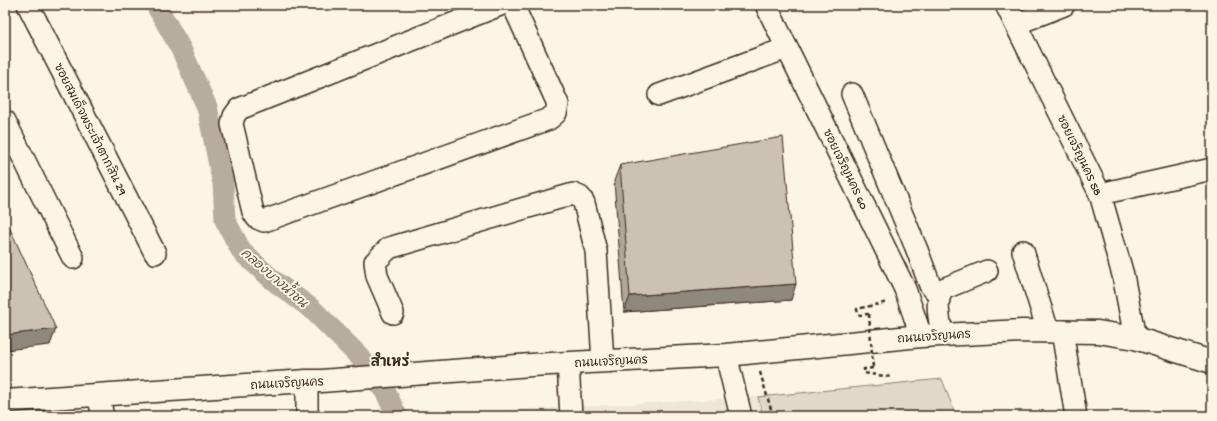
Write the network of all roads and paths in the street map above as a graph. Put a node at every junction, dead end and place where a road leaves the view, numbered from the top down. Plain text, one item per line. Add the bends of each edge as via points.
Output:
1 (28, 5) edge
2 (500, 5) edge
3 (513, 5) edge
4 (766, 5) edge
5 (1006, 5) edge
6 (1064, 5) edge
7 (1016, 24) junction
8 (787, 48) junction
9 (852, 94) dead end
10 (659, 95) dead end
11 (5, 121) edge
12 (1212, 169) edge
13 (1100, 194) junction
14 (1023, 251) dead end
15 (155, 253) dead end
16 (73, 258) dead end
17 (987, 271) dead end
18 (939, 295) junction
19 (890, 301) dead end
20 (393, 313) dead end
21 (1055, 331) junction
22 (942, 335) junction
23 (921, 336) junction
24 (1135, 338) junction
25 (754, 352) junction
26 (726, 355) junction
27 (603, 362) junction
28 (1212, 362) edge
29 (568, 363) junction
30 (891, 377) dead end
31 (314, 381) junction
32 (98, 395) junction
33 (5, 401) edge
34 (103, 416) edge
35 (307, 416) edge
36 (571, 416) edge
37 (742, 416) edge
38 (773, 416) edge
39 (1076, 416) edge

1 - 15 street, ซอยสมเด็จพระเจ้าตากสิน 29
2 - 3 street via 239,109 232,124 253,212 257,218 264,221 548,119 556,113 558,104
4 - 8 street, ซอยเจริญนคร 60
5 - 7 street, ซอยเจริญนคร 58
6 - 7 street
7 - 13 street, ซอยเจริญนคร 58
8 - 10 street
8 - 23 street, ซอยเจริญนคร 60 via 905,289
9 - 18 street via 930,285
11 - 16 street
12 - 13 street
13 - 24 street, ซอยเจริญนคร 58 via 1123,275
14 - 21 street
17 - 18 street via 943,289
18 - 22 street via 937,302
19 - 30 path, bridge via 857,309 858,315 869,314 873,368 864,369 864,373
20 - 27 street via 377,276 375,262 388,248 573,194 580,197 584,203 596,251
21 - 22 main road, ถนนเจริญนคร
21 - 24 main road, ถนนเจริญนคร via 1098,332
21 - 39 street
22 - 23 main road, ถนนเจริญนคร
23 - 25 main road, ถนนเจริญนคร
24 - 28 main road, ถนนเจริญนคร
25 - 26 main road, ถนนเจริญนคร
25 - 38 path
26 - 27 main road, ถนนเจริญนคร
26 - 37 street
27 - 29 main road, ถนนเจริญนคร
29 - 31 main road, ถนนเจริญนคร
29 - 36 street
31 - 32 main road, ถนนเจริญนคร
31 - 35 street
32 - 33 main road, ถนนเจริญนคร
32 - 34 street

